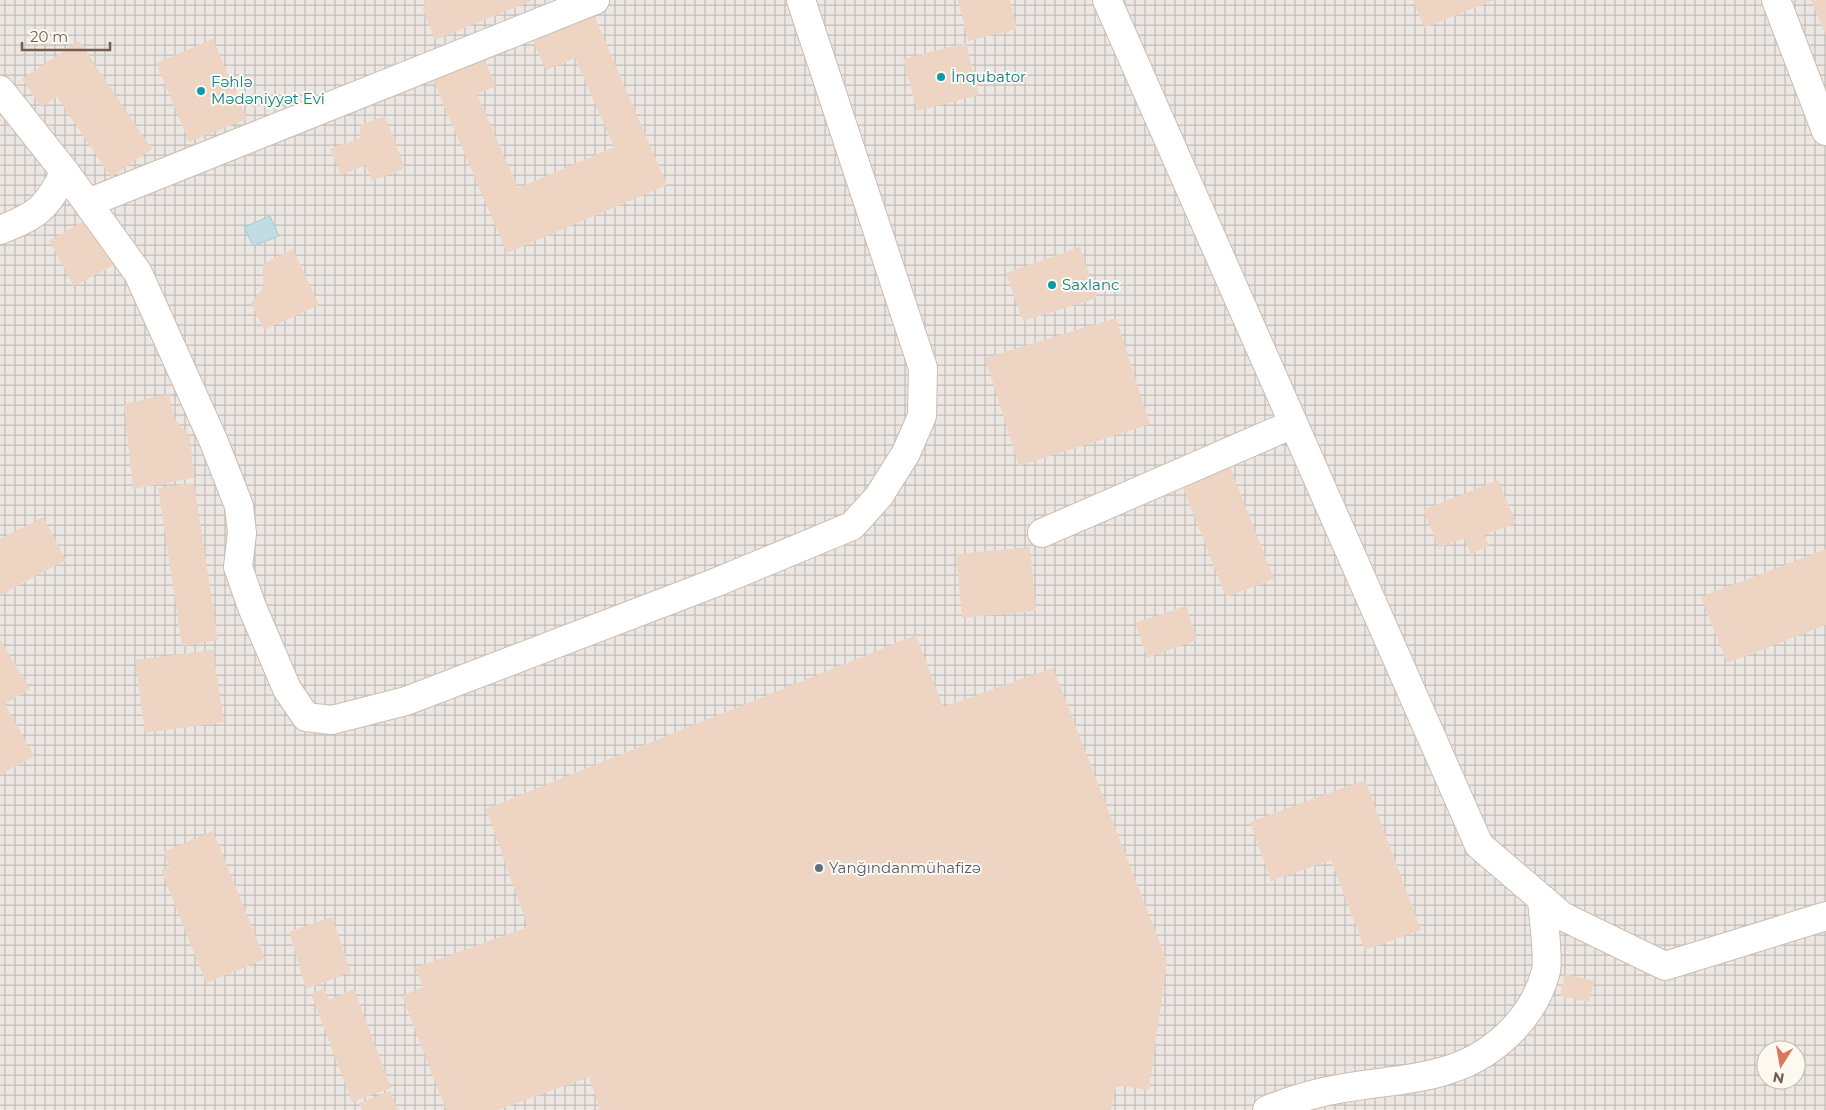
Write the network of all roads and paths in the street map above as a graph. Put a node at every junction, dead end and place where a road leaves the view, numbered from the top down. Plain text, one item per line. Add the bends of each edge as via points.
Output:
1 (595, 0) edge
2 (801, 0) edge
3 (1107, 0) edge
4 (1776, 0) edge
5 (0, 90) edge
6 (1826, 131) edge
7 (65, 172) junction
8 (88, 203) junction
9 (0, 230) edge
10 (1293, 424) junction
11 (1042, 533) dead end
12 (1542, 899) junction
13 (1826, 916) edge
14 (1267, 1110) edge

1 - 8 street
2 - 8 street via 923,368 922,416 906,453 879,496 852,526 717,582 406,702 332,720 306,717 287,689 238,567 242,533 239,506 214,442 138,274
3 - 10 street
4 - 6 street
5 - 7 street
7 - 8 street
7 - 9 street via 39,212
10 - 11 street
10 - 12 street via 1479,845
12 - 13 street via 1562,916 1665,966
12 - 14 street via 1546,970 1534,1004 1516,1028 1494,1046 1468,1062 1442,1072 1342,1088

